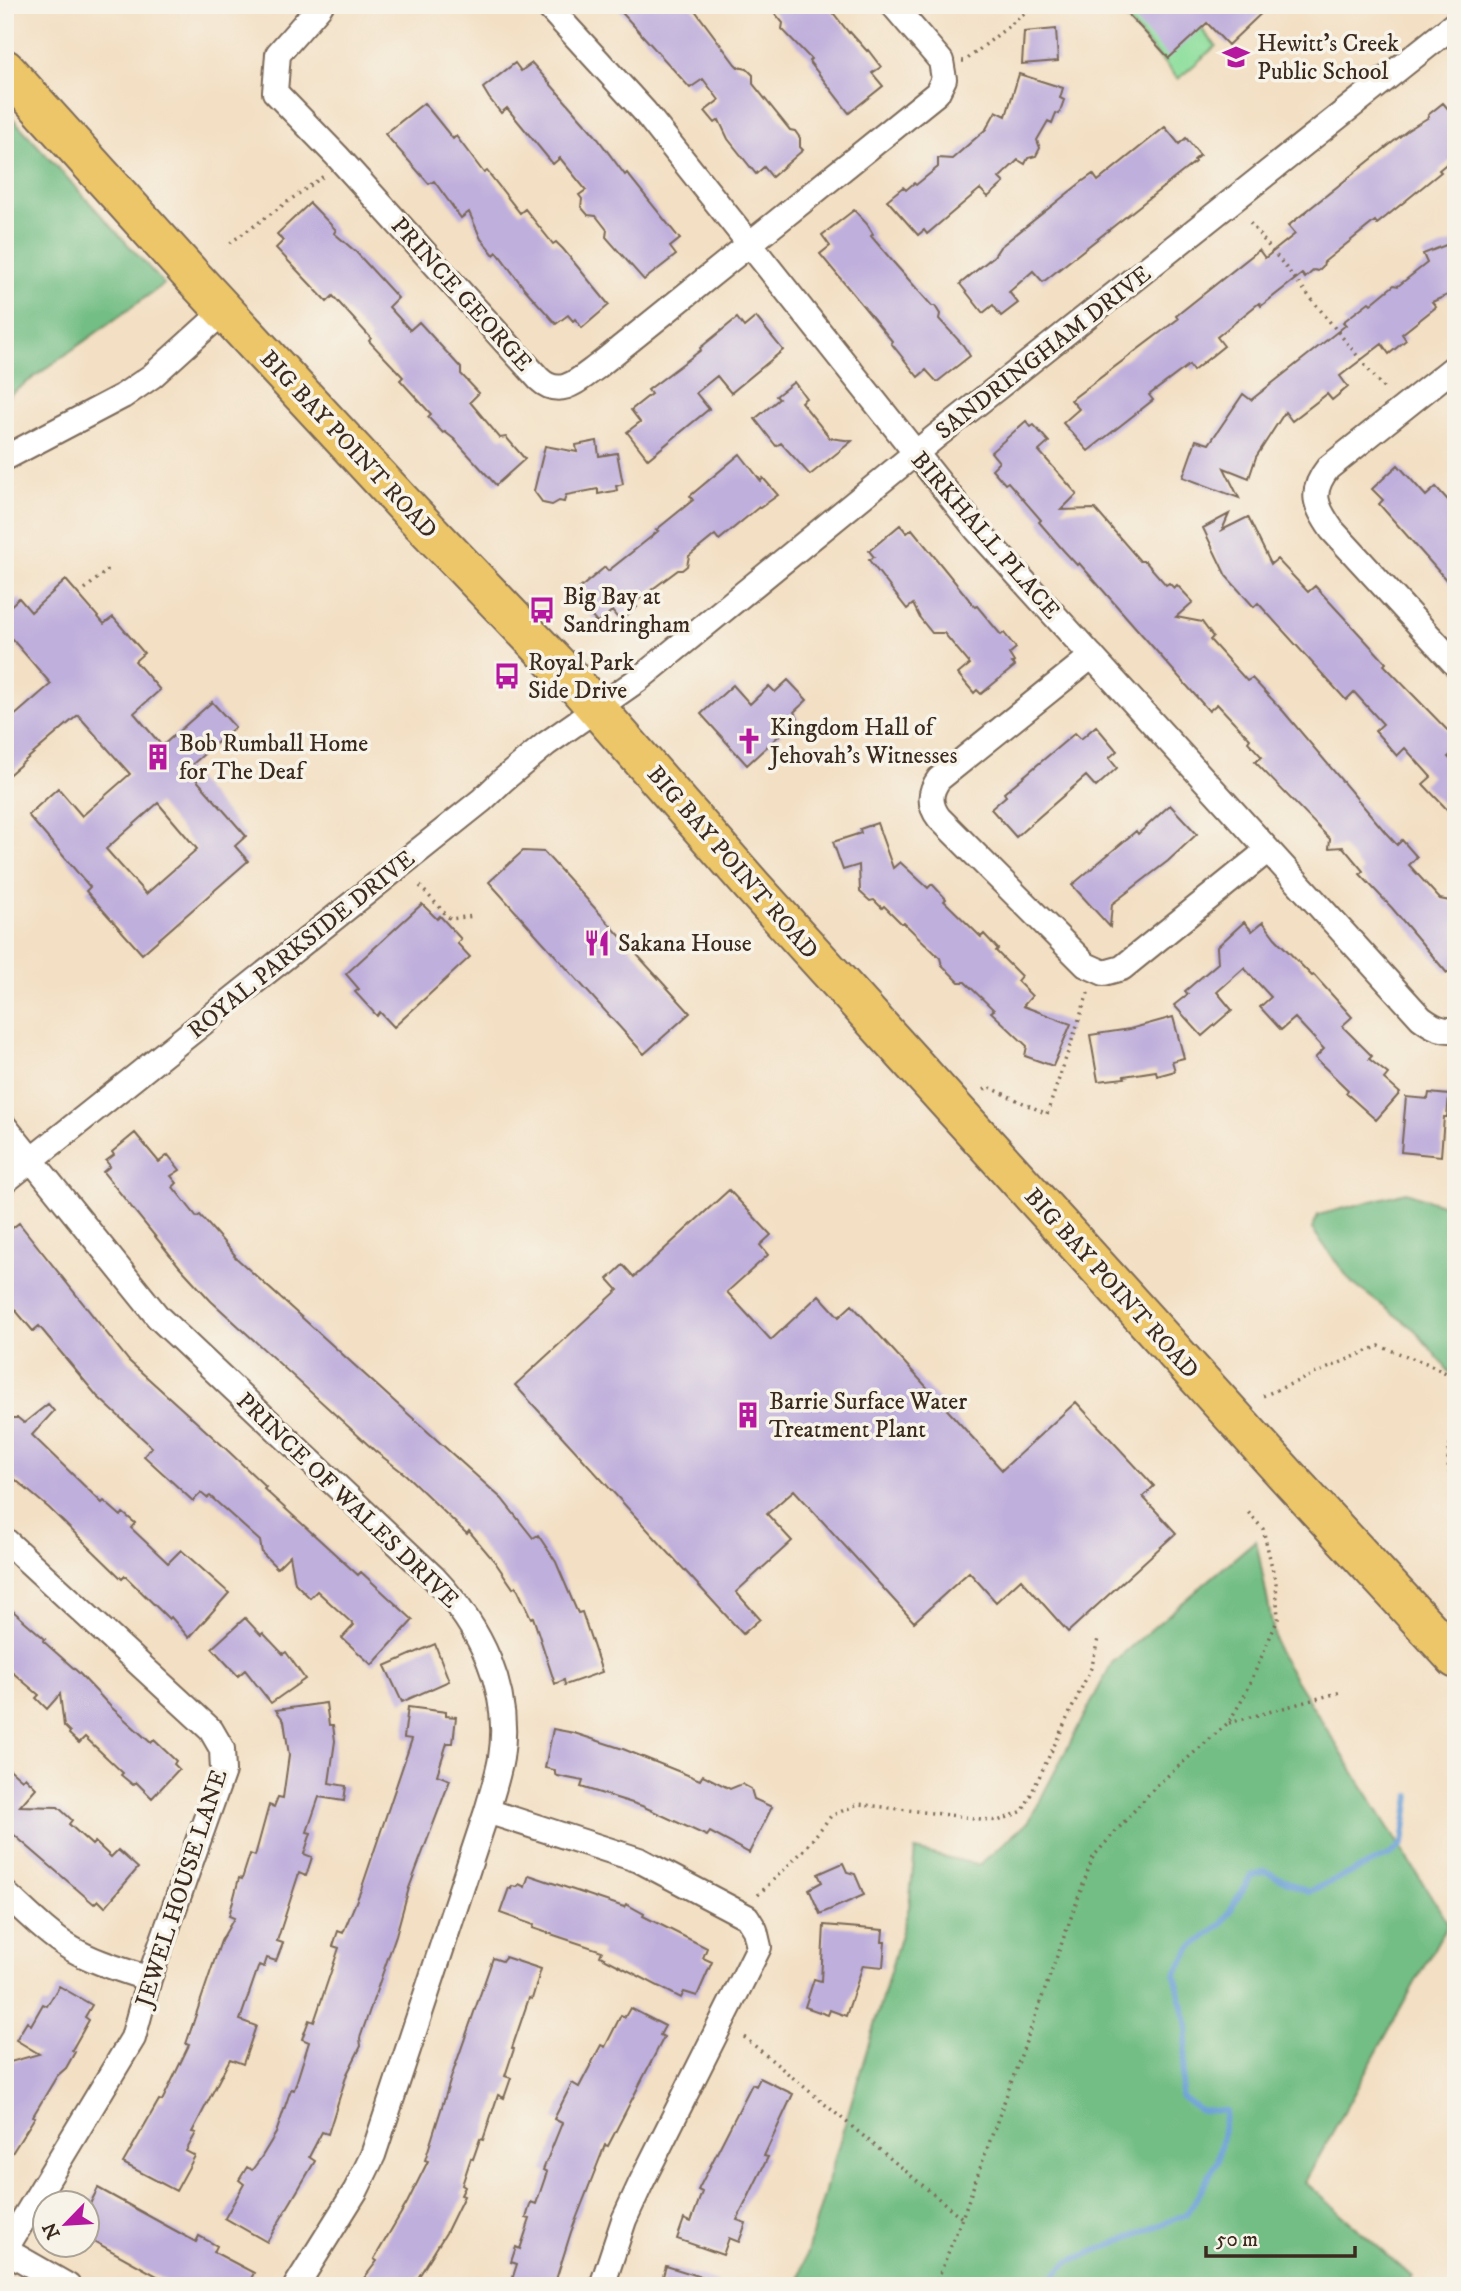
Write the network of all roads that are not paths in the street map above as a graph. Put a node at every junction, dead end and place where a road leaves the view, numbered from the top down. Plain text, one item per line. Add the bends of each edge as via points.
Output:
1 (321, 5) edge
2 (547, 5) edge
3 (893, 5) edge
4 (1456, 23) edge
5 (5, 69) edge
6 (750, 243) junction
7 (225, 310) junction
8 (1456, 366) edge
9 (915, 453) junction
10 (5, 458) edge
11 (1091, 656) junction
12 (1456, 666) edge
13 (597, 708) junction
14 (1268, 850) junction
15 (1456, 1030) edge
16 (5, 1127) edge
17 (32, 1160) junction
18 (5, 1181) edge
19 (5, 1540) edge
20 (1456, 1658) edge
21 (487, 1811) junction
22 (5, 1893) edge
23 (149, 1979) junction
24 (5, 2250) edge
25 (68, 2286) edge
26 (296, 2286) edge
27 (602, 2286) edge

1 - 6 street, PRINCE GEORGE via 278,54 275,92 548,386 572,386
2 - 6 street, BIRKHALL PLACE via 624,88
3 - 6 street, PRINCE GEORGE via 939,57 945,76 935,95
4 - 9 street, SANDRINGHAM DRIVE
5 - 7 main road, BIG BAY POINT ROAD
6 - 9 street, BIRKHALL PLACE
7 - 10 street via 123,396
7 - 13 main road, BIG BAY POINT ROAD
8 - 12 street via 1328,468 1318,481 1316,497 1332,530
9 - 11 street, BIRKHALL PLACE via 977,530
9 - 13 street, SANDRINGHAM DRIVE via 639,679
11 - 14 street, BIRKHALL PLACE
11 - 14 street via 939,779 931,800 939,818 1086,965 1104,973 1124,966
13 - 17 street, ROYAL PARKSIDE DRIVE via 545,744 482,800
13 - 20 main road, BIG BAY POINT ROAD via 753,887
14 - 15 street, BIRKHALL PLACE via 1421,1018 1433,1027
16 - 17 street, PRINCE OF WALES DRIVE
17 - 18 street, ROYAL PARKSIDE DRIVE
17 - 21 street, PRINCE OF WALES DRIVE via 158,1317 456,1601 489,1657 503,1720 501,1758
19 - 23 street, JEWEL HOUSE LANE via 211,1730 222,1749 223,1770
21 - 26 street, PRINCE OF WALES DRIVE via 371,2161
21 - 27 street via 639,1860 747,1917 755,1930 759,1947 641,2183
22 - 23 street via 70,1948
23 - 24 street, JEWEL HOUSE LANE via 133,2038
24 - 25 street

